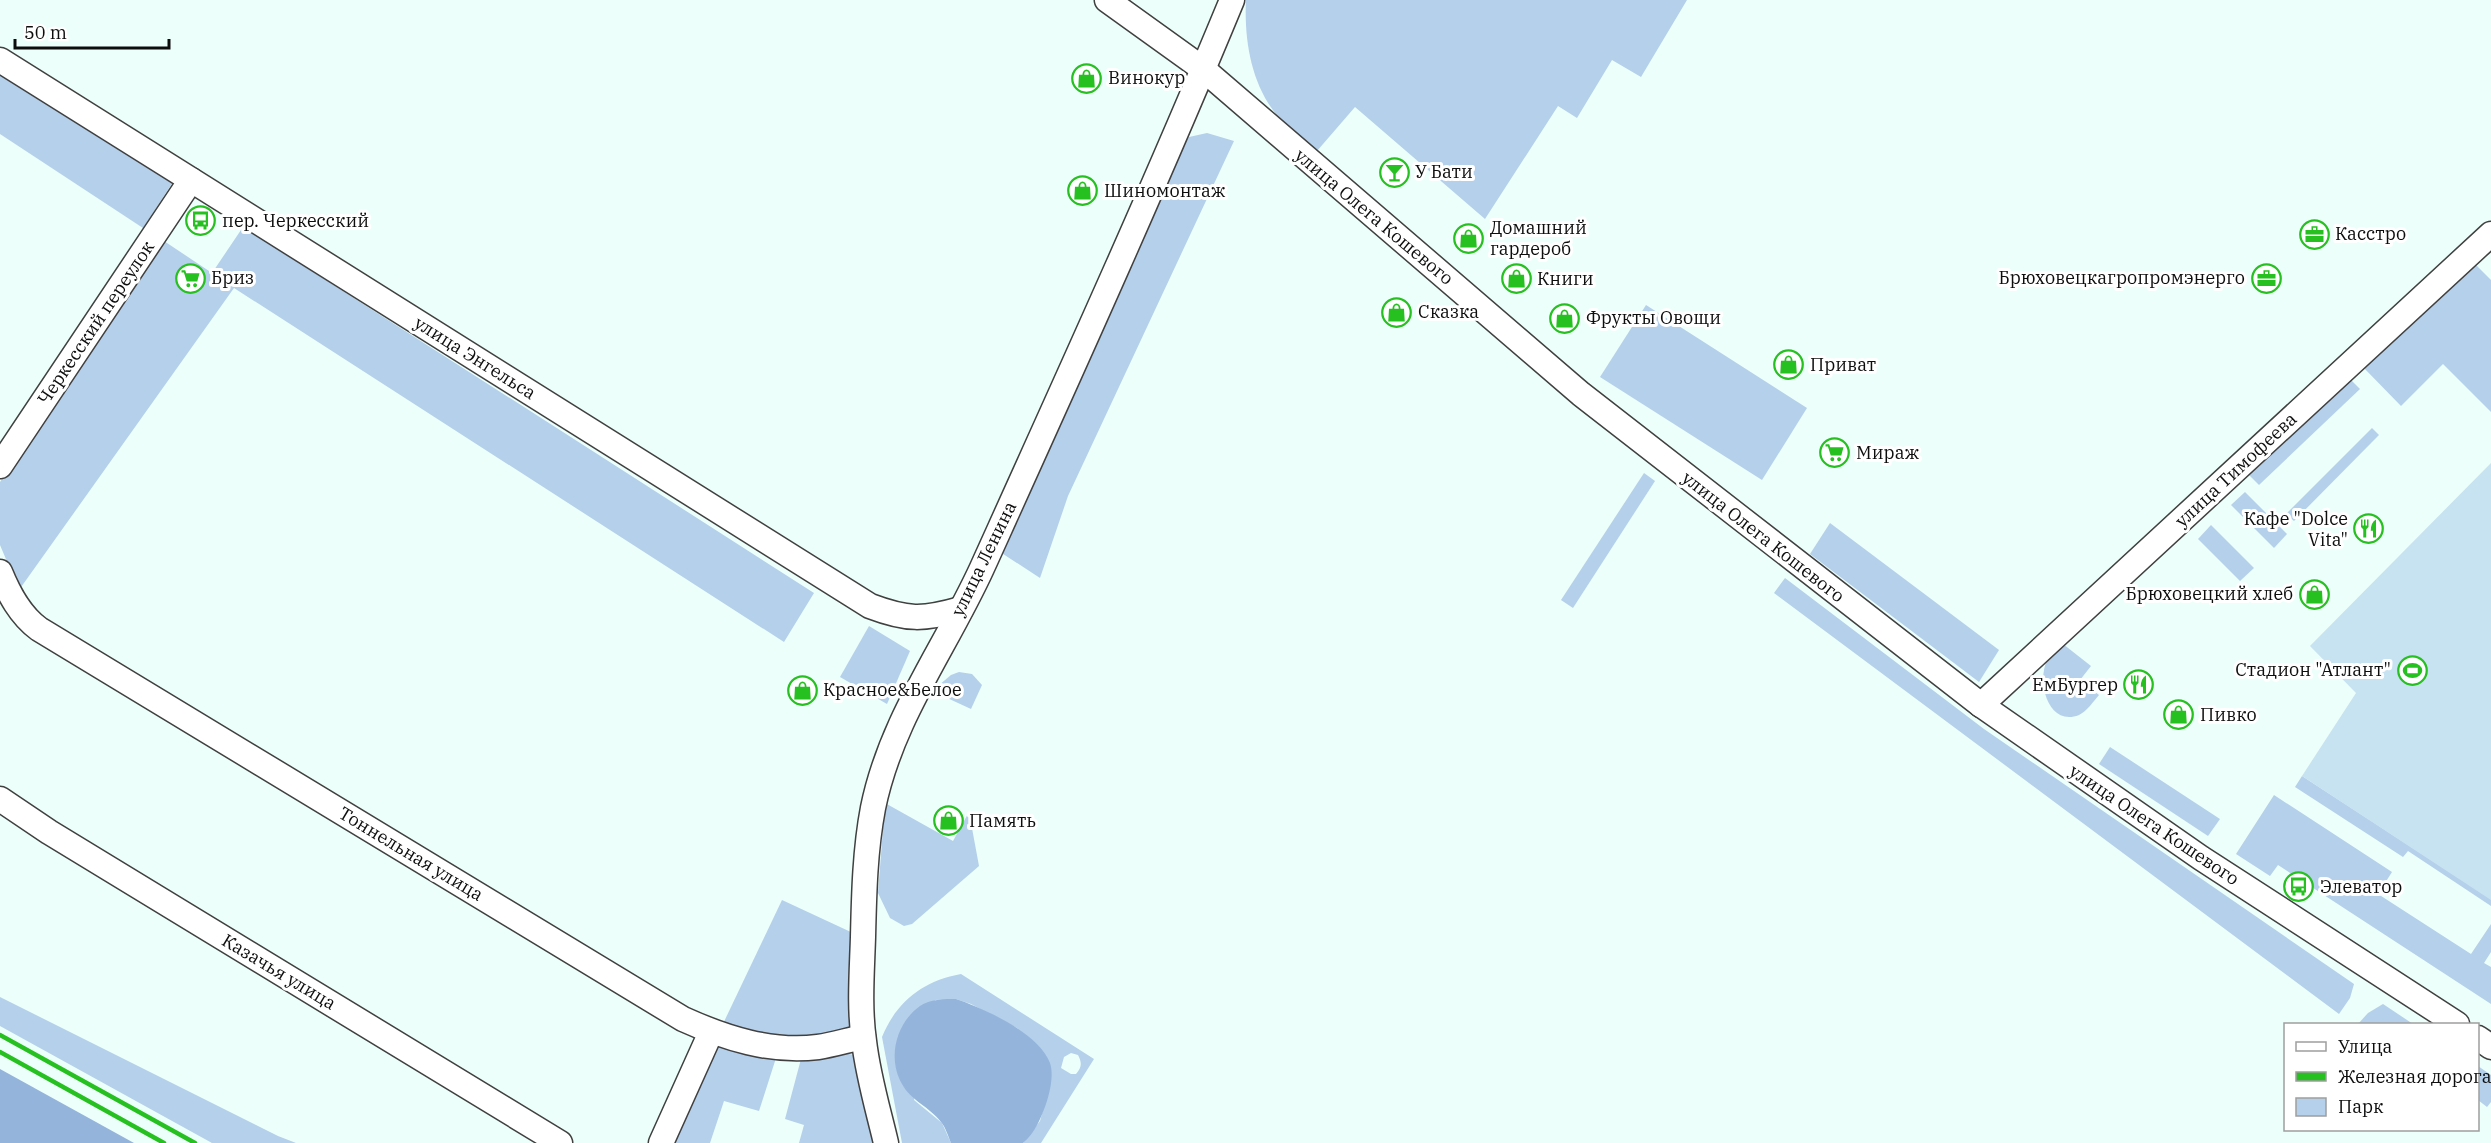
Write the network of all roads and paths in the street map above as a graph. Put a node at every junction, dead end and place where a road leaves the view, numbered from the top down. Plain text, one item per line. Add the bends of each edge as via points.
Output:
1 (1107, 0) edge
2 (1232, 0) edge
3 (0, 60) edge
4 (1203, 69) junction
5 (191, 180) junction
6 (2491, 234) edge
7 (0, 466) edge
8 (0, 572) edge
9 (961, 609) junction
10 (1981, 705) junction
11 (0, 799) edge
12 (2455, 1023) edge
13 (711, 1032) junction
14 (863, 1037) junction
15 (560, 1143) edge
16 (662, 1143) edge
17 (886, 1143) edge

1 - 4 street, улица Олега Кошевого
2 - 4 street, улица Ленина
3 - 5 street, улица Энгельса
4 - 9 street, улица Ленина via 1039,443
4 - 10 street, улица Олега Кошевого via 1581,394
5 - 7 street, Черкесский переулок
5 - 9 street, улица Энгельса via 870,606 923,618
6 - 10 street, улица Тимофеева
8 - 13 street, Тоннельная улица via 23,615 39,629 647,998
9 - 14 street, улица Ленина via 899,725 873,810 864,903
10 - 12 street, улица Олега Кошевого via 2201,858
11 - 15 street, Казачья улица
13 - 14 street, Тоннельная улица via 757,1044 802,1048
13 - 16 street
14 - 17 street, улица Ленина

